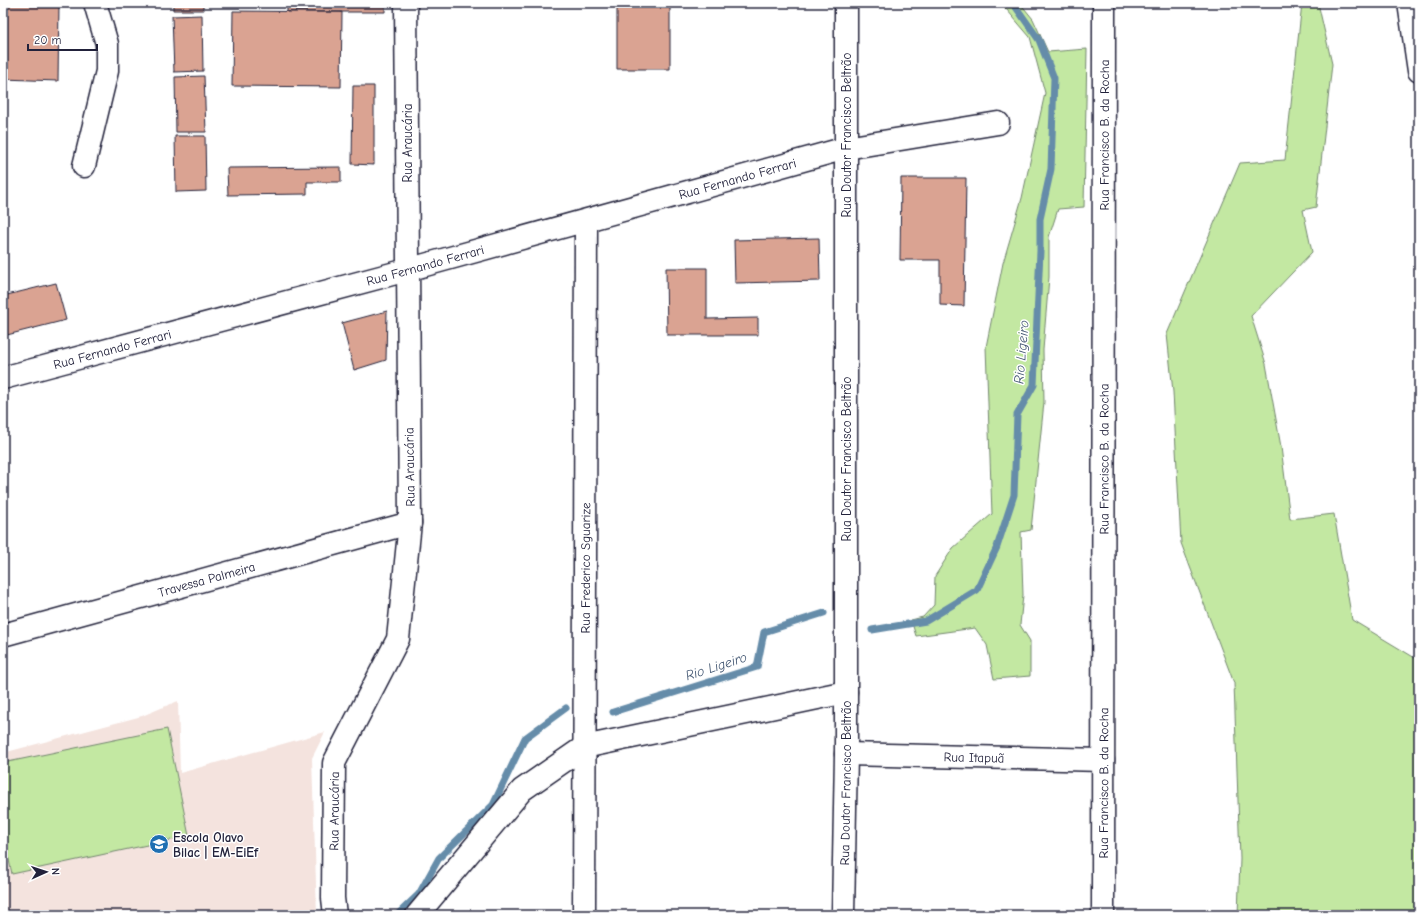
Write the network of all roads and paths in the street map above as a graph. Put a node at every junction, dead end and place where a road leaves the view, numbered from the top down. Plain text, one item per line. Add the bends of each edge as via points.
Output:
1 (95, 3) edge
2 (406, 3) edge
3 (846, 3) edge
4 (1104, 3) edge
5 (1409, 3) edge
6 (1419, 71) edge
7 (998, 123) dead end
8 (846, 148) junction
9 (84, 166) dead end
10 (586, 221) junction
11 (407, 270) junction
12 (3, 378) edge
13 (410, 523) junction
14 (3, 635) edge
15 (846, 692) junction
16 (584, 747) junction
17 (846, 754) junction
18 (1103, 760) junction
19 (335, 915) edge
20 (417, 915) edge
21 (584, 915) edge
22 (843, 915) edge
23 (1103, 915) edge

1 - 9 street via 107,44 106,71
2 - 11 street, Rua Araucária
3 - 8 street, Rua Doutor Francisco Beltrão
4 - 18 street, Rua Francisco B. da Rocha
5 - 6 street
7 - 8 street, Rua Fernando Ferrari
8 - 10 street, Rua Fernando Ferrari
8 - 15 street, Rua Doutor Francisco Beltrão
10 - 11 street, Rua Fernando Ferrari
10 - 16 street, Rua Frederico Sguarize
11 - 12 street, Rua Fernando Ferrari
11 - 13 street, Rua Araucária
13 - 14 street, Travessa Palmeira
13 - 19 street, Rua Araucária via 398,639 334,763
15 - 16 street
15 - 17 street, Rua Doutor Francisco Beltrão
16 - 20 street via 522,790
16 - 21 street, Rua Frederico Sguarize
17 - 18 street, Rua Itapuã
17 - 22 street, Rua Doutor Francisco Beltrão
18 - 23 street, Rua Francisco B. da Rocha

